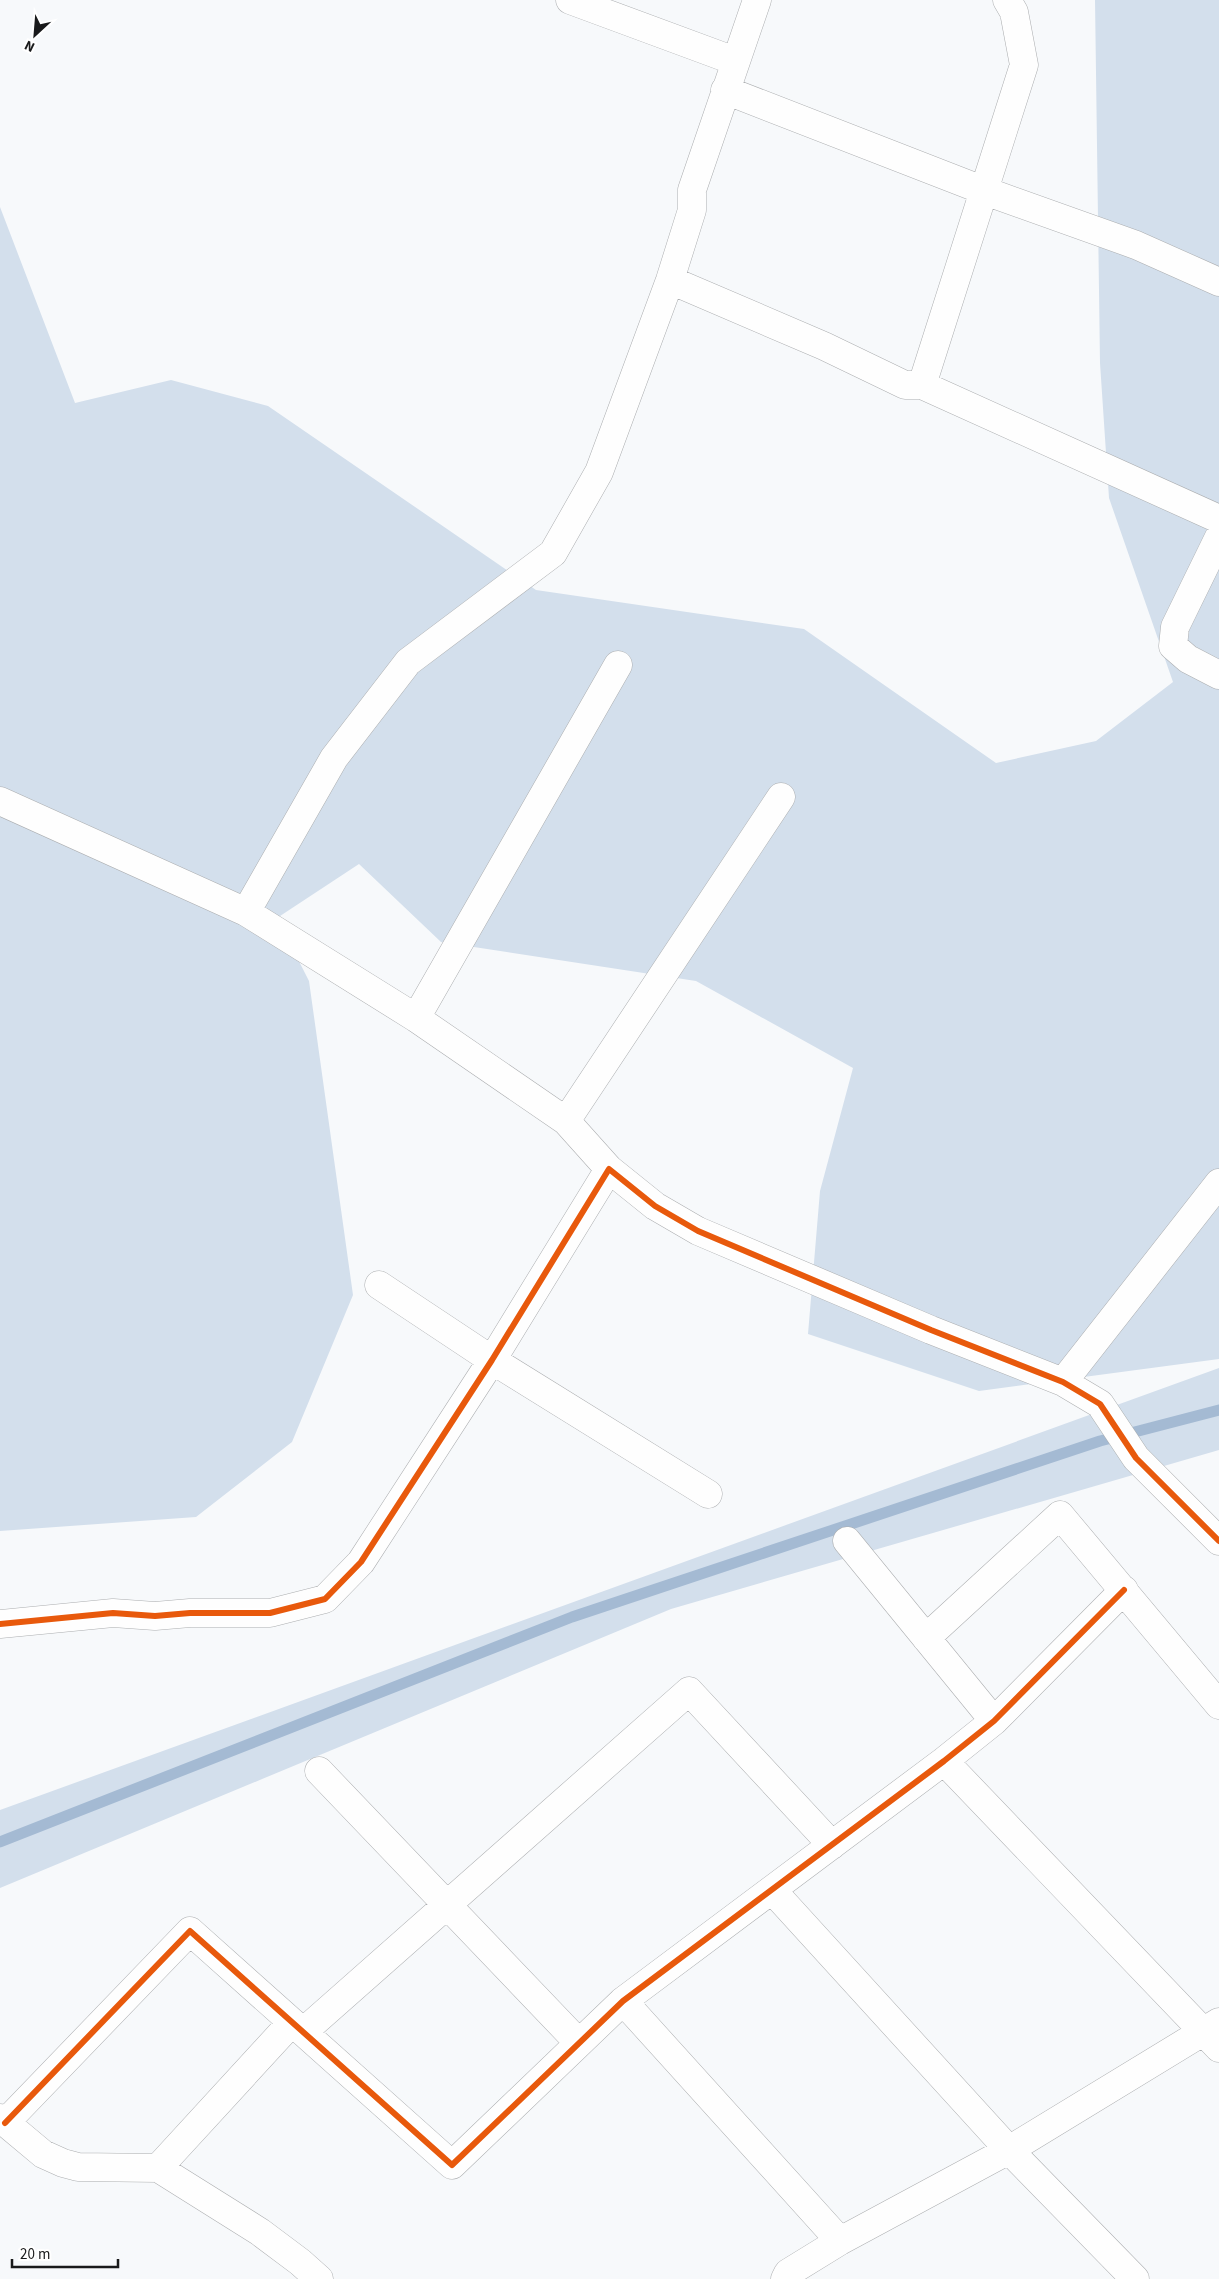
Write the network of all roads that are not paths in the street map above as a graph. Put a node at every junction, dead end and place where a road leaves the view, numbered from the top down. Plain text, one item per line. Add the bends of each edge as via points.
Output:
1 (570, 0) edge
2 (757, 0) edge
3 (1007, 0) edge
4 (735, 61) junction
5 (725, 90) junction
6 (985, 191) junction
7 (670, 280) junction
8 (1219, 282) edge
9 (922, 385) junction
10 (1219, 519) edge
11 (1219, 537) edge
12 (618, 665) dead end
13 (1219, 675) edge
14 (781, 797) dead end
15 (0, 801) edge
16 (246, 912) junction
17 (416, 1018) junction
18 (566, 1121) junction
19 (609, 1169) junction
20 (1219, 1183) edge
21 (379, 1285) dead end
22 (492, 1360) junction
23 (1063, 1382) junction
24 (708, 1494) dead end
25 (847, 1541) dead end
26 (1219, 1541) edge
27 (1124, 1590) junction
28 (0, 1624) edge
29 (926, 1638) junction
30 (1219, 1705) edge
31 (994, 1721) junction
32 (944, 1761) junction
33 (319, 1771) dead end
34 (832, 1845) junction
35 (772, 1890) junction
36 (447, 1905) junction
37 (623, 2001) junction
38 (298, 2027) junction
39 (1214, 2034) edge
40 (579, 2044) junction
41 (3, 2120) edge
42 (1009, 2150) junction
43 (158, 2168) junction
44 (840, 2242) junction
45 (319, 2279) edge
46 (785, 2279) edge
47 (1135, 2279) edge

1 - 4 street
2 - 4 street
3 - 6 street via 1014,12 1024,65
4 - 5 street
5 - 6 street
5 - 7 street via 692,190 692,210
6 - 8 street via 1136,245
6 - 9 street
7 - 9 street via 824,346 905,385
7 - 16 street via 599,472 553,553 408,662 334,758
9 - 10 street
11 - 13 street via 1175,627 1173,646 1188,660
12 - 17 street
14 - 18 street
15 - 16 street
16 - 17 street
17 - 18 street
18 - 19 street
19 - 22 street
19 - 23 street via 655,1206 698,1231
20 - 23 street
21 - 22 street
22 - 24 street
22 - 28 street via 361,1562 325,1599 270,1613 155,1616 113,1613
23 - 26 street via 1100,1404 1136,1458
25 - 29 street
27 - 29 street via 1060,1515
27 - 30 street
27 - 31 street
29 - 31 street
31 - 32 street
32 - 34 street
32 - 39 street
33 - 36 street
34 - 35 street
34 - 36 street via 689,1691
35 - 37 street
35 - 42 street
36 - 38 street
36 - 40 street
37 - 40 street
37 - 44 street
38 - 40 street via 452,2165
38 - 41 street via 190,1931
38 - 43 street
39 - 42 street
41 - 43 street via 43,2154 63,2163 78,2167
42 - 44 street
42 - 47 street
43 - 45 street via 260,2232
44 - 46 street via 788,2273

